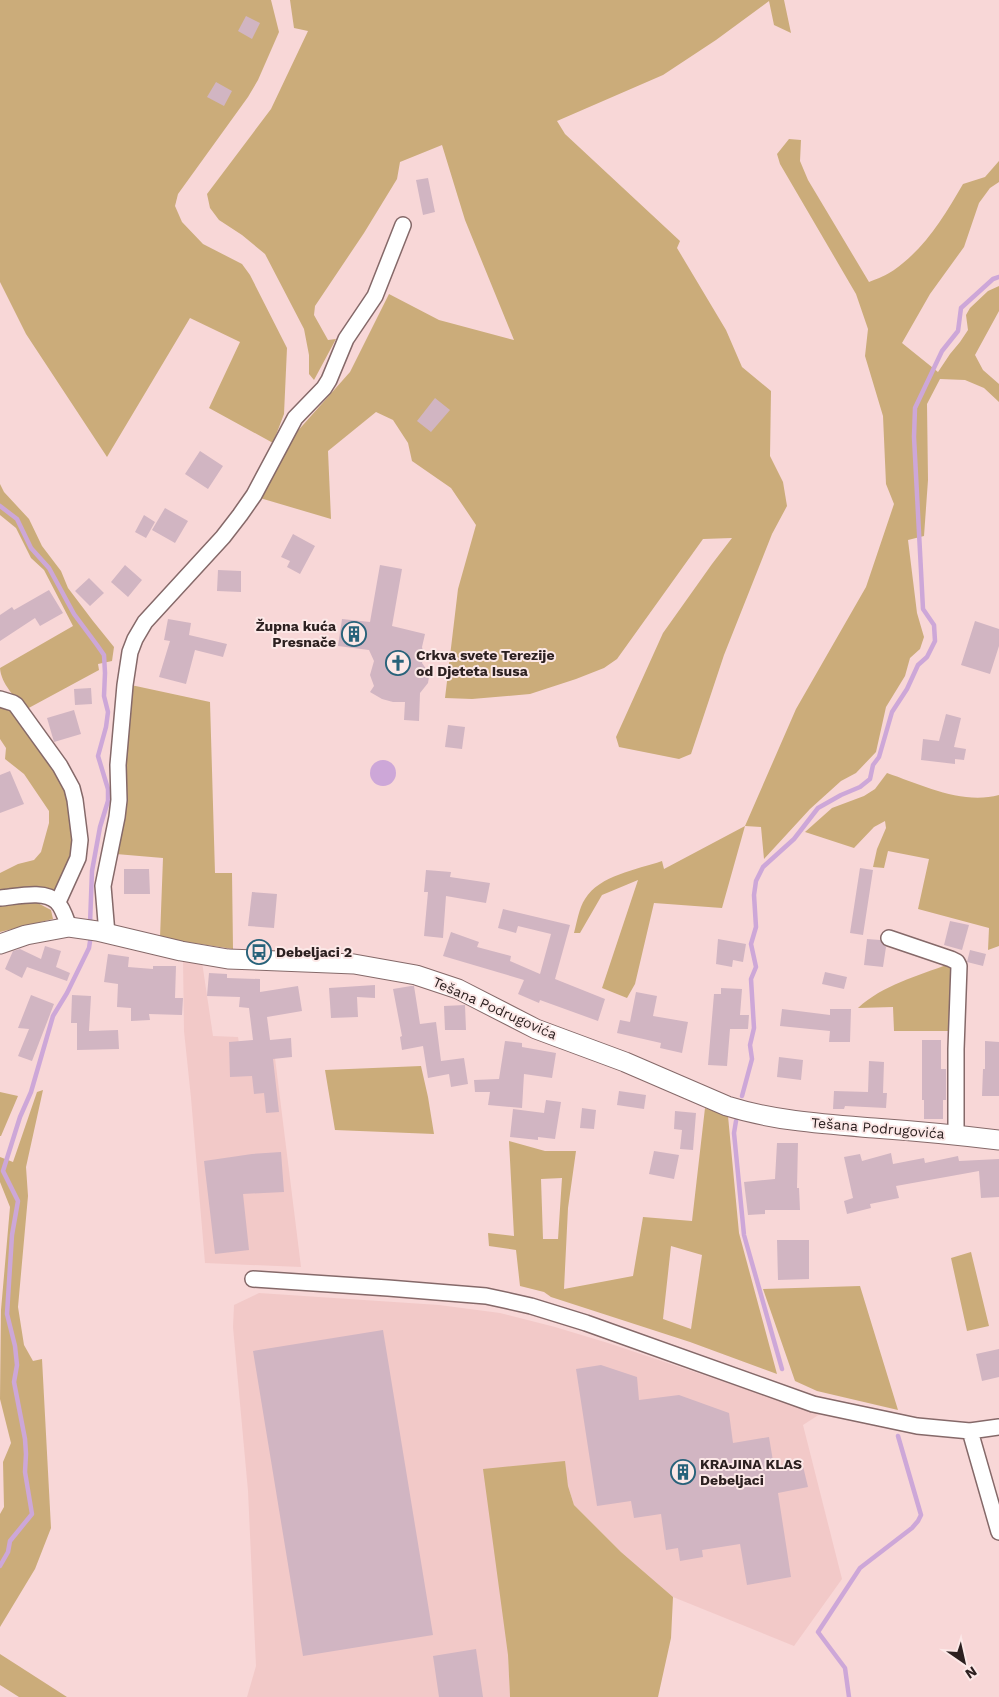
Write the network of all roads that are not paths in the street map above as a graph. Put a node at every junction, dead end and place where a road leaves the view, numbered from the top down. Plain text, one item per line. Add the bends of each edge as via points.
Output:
1 (403, 225) dead end
2 (0, 699) edge
3 (0, 898) edge
4 (58, 902) junction
5 (89, 930) junction
6 (889, 938) dead end
7 (0, 944) edge
8 (956, 1135) junction
9 (999, 1140) edge
10 (253, 1279) dead end
11 (999, 1427) edge
12 (970, 1431) junction
13 (999, 1532) edge

1 - 5 street via 375,296 346,338 324,388 295,418 240,515 146,622 135,639 127,666 117,817 103,898
2 - 4 street via 16,705 72,788 80,840 78,858
3 - 4 street via 38,895
4 - 5 street
5 - 7 street via 26,935
5 - 8 street, Tešana Podrugovića via 228,959 354,964 416,975 458,989 536,1029 745,1112 825,1125
6 - 8 street via 951,958 959,966
8 - 9 street, Tešana Podrugovića
10 - 12 street via 486,1296 586,1323 813,1404 917,1426
11 - 12 street
12 - 13 street

